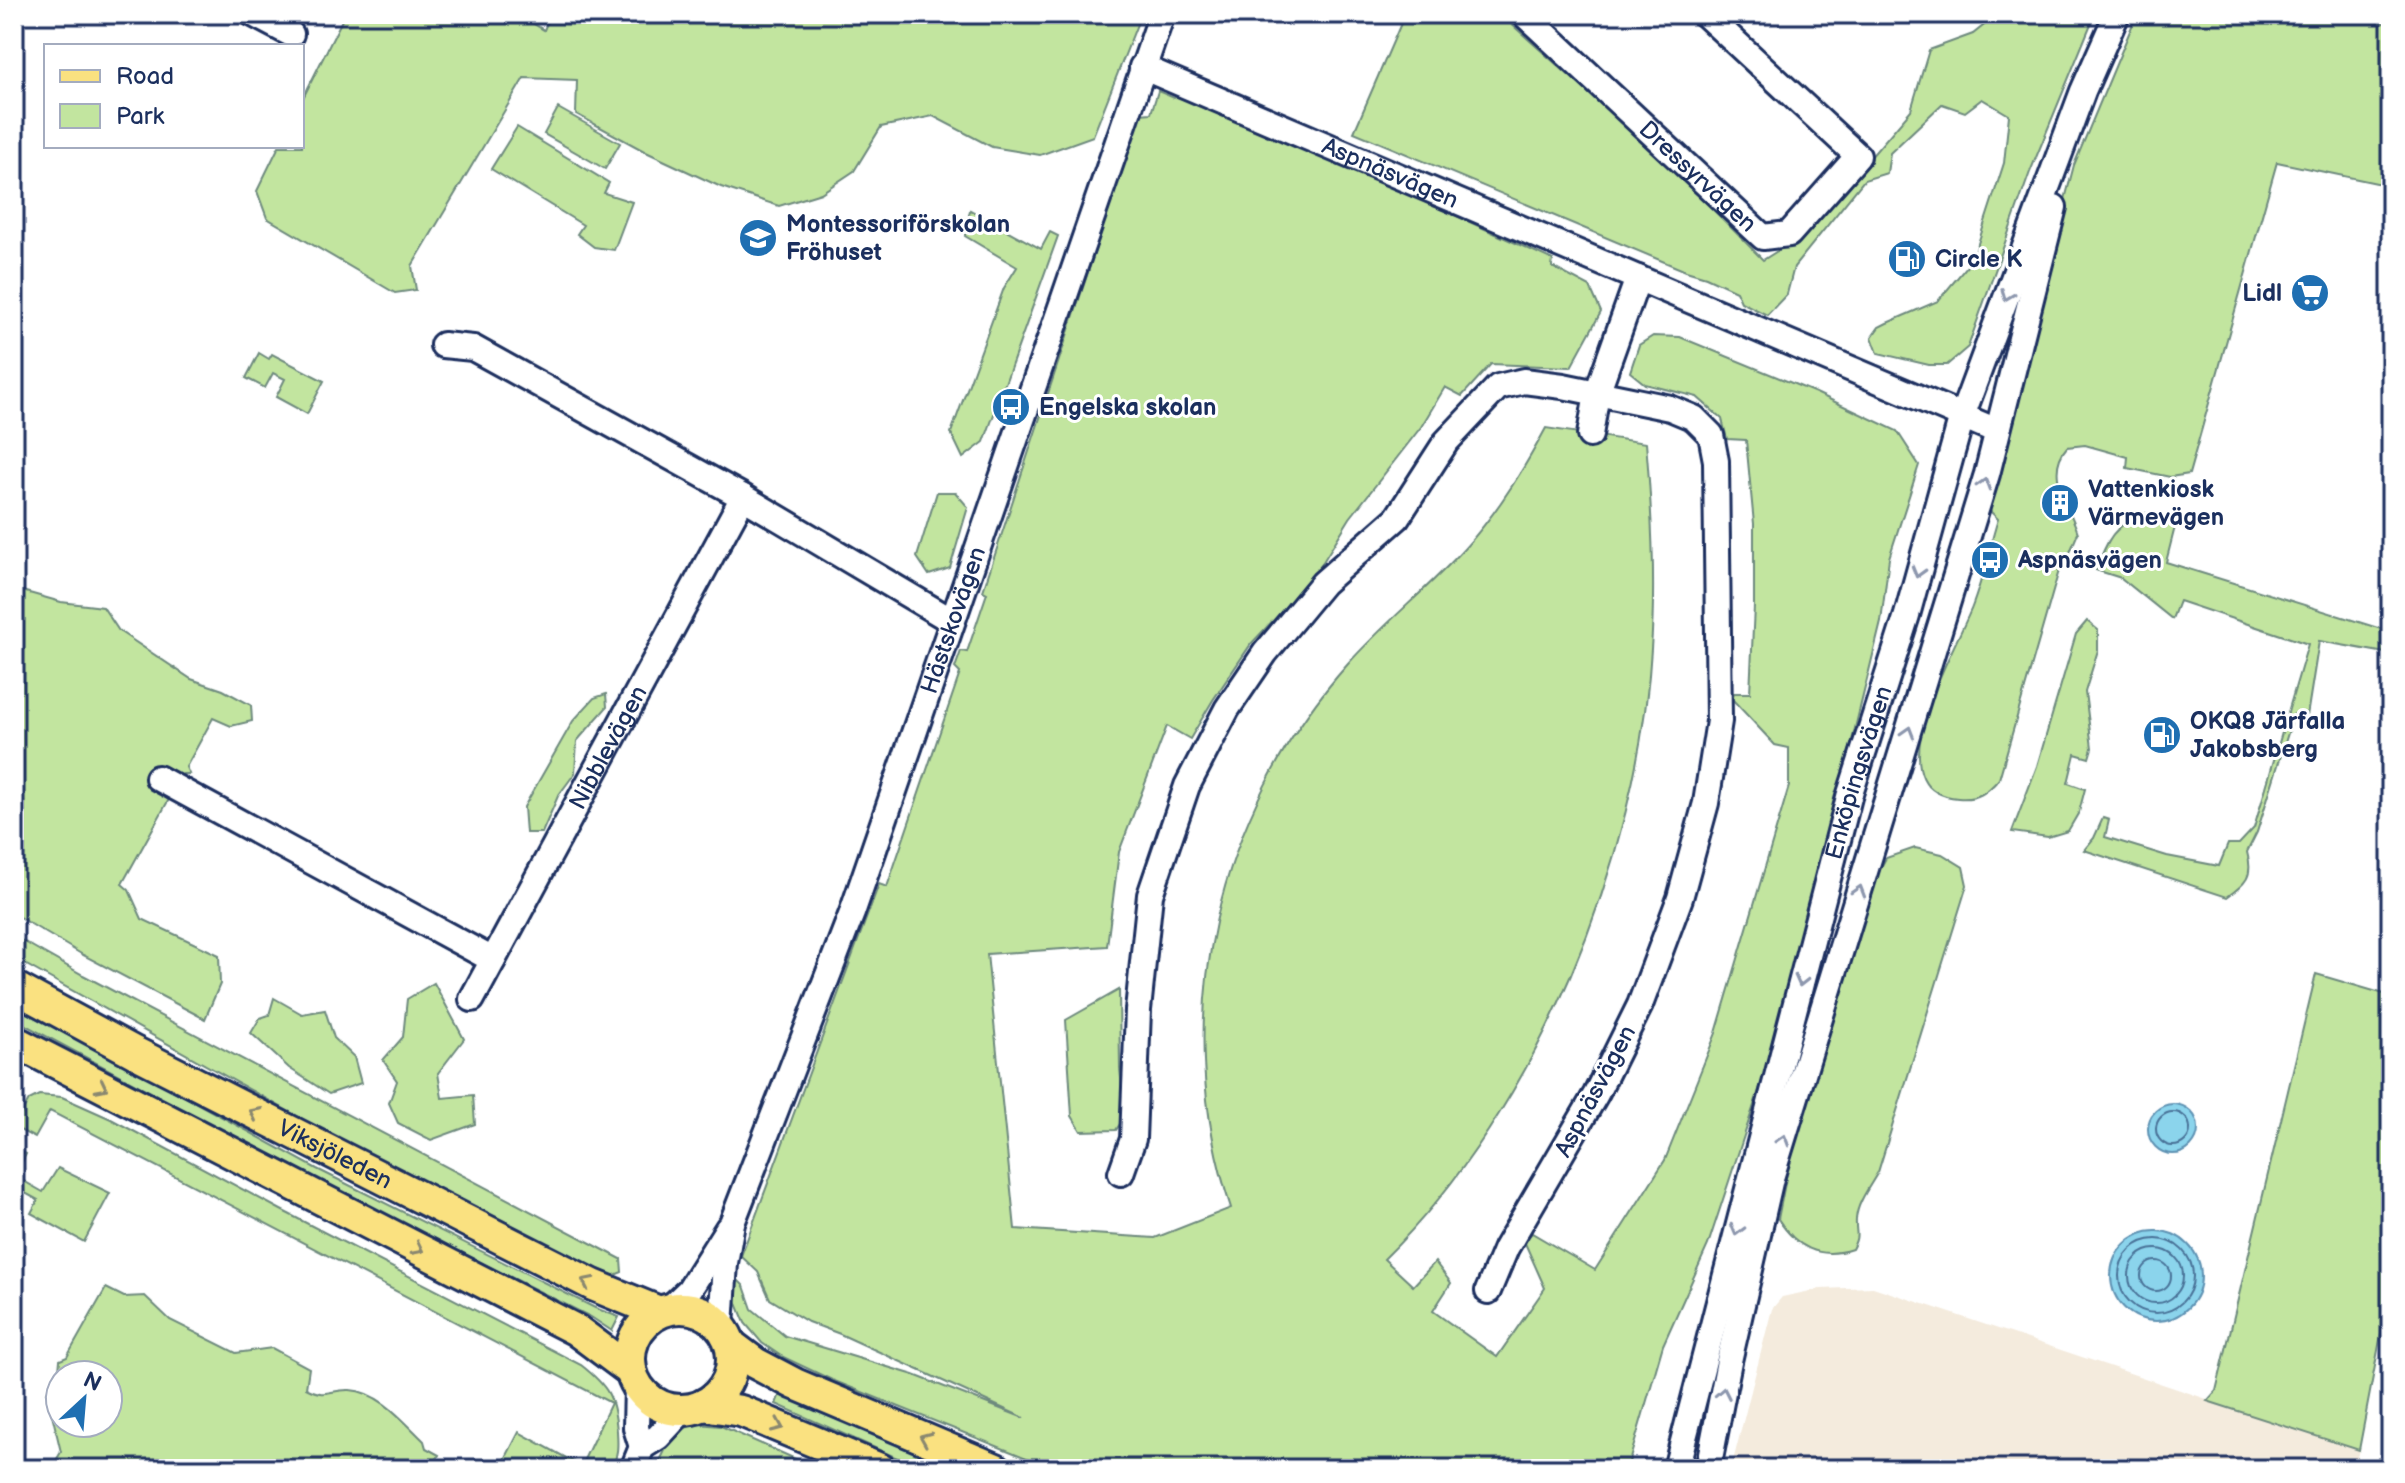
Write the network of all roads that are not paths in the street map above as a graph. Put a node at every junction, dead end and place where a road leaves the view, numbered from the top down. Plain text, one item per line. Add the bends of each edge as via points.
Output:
1 (253, 14) edge
2 (1162, 14) edge
3 (1524, 14) edge
4 (1705, 14) edge
5 (2117, 14) edge
6 (291, 34) dead end
7 (1142, 67) junction
8 (2083, 91) junction
9 (1638, 278) junction
10 (443, 345) dead end
11 (1597, 393) junction
12 (1962, 416) junction
13 (1997, 431) junction
14 (1590, 435) dead end
15 (743, 497) junction
16 (952, 621) junction
17 (158, 778) dead end
18 (493, 960) junction
19 (14, 987) edge
20 (472, 999) dead end
21 (14, 1041) edge
22 (1121, 1173) dead end
23 (732, 1223) junction
24 (1488, 1291) dead end
25 (664, 1310) junction
26 (726, 1336) junction
27 (634, 1378) junction
28 (1694, 1392) junction
29 (693, 1408) junction
30 (637, 1458) edge
31 (880, 1469) edge
32 (996, 1469) edge
33 (1669, 1469) edge
34 (1676, 1469) edge
35 (1708, 1469) edge

1 - 6 street
2 - 7 street, Hästskovägen
3 - 4 street, Dressyrvägen via 1763,237 1789,234 1858,156
5 - 8 street, Enköpingsvägen
7 - 9 street, Aspnäsvägen
7 - 16 street, Hästskovägen
8 -> 12 street, Enköpingsvägen
8 - 13 street, Enköpingsvägen
9 - 11 street
9 - 12 street, Aspnäsvägen
10 - 15 street via 473,348
11 - 14 street
11 - 22 street, Aspnäsvägen via 1524,381 1498,387 1446,442 1397,518 1323,583 1227,709 1187,786 1150,895 1133,1139
11 - 24 street, Aspnäsvägen via 1670,408 1694,418 1711,435 1719,520 1719,721 1706,803 1680,898 1640,1005 1596,1094 1506,1248
12 - 13 street, Aspnäsvägen
12 -> 28 street, Enköpingsvägen via 1849,797
35 -> 13 street, Enköpingsvägen via 1771,1178
15 - 16 street
15 - 18 street, Nibblevägen
16 - 23 street, Hästskovägen via 852,913
17 - 18 street
18 - 20 street, Nibblevägen
25 -> 19 main road, Viksjöleden via 565,1271
21 -> 27 main road, Viksjöleden via 576,1330
23 - 25 street, Hästskovägen via 689,1290
23 - 26 street, Hästskovägen via 725,1263
25 - 26 main road via 689,1308 707,1314
25 - 27 main road via 638,1330 632,1343
26 - 29 main road via 733,1360 724,1387
32 -> 26 main road via 795,1384 755,1363
27 - 29 main road via 646,1397 664,1407
27 - 30 street
28 - 33 street
28 - 34 street, Enköpingsvägen
29 - 30 street
29 -> 31 main road via 741,1411

